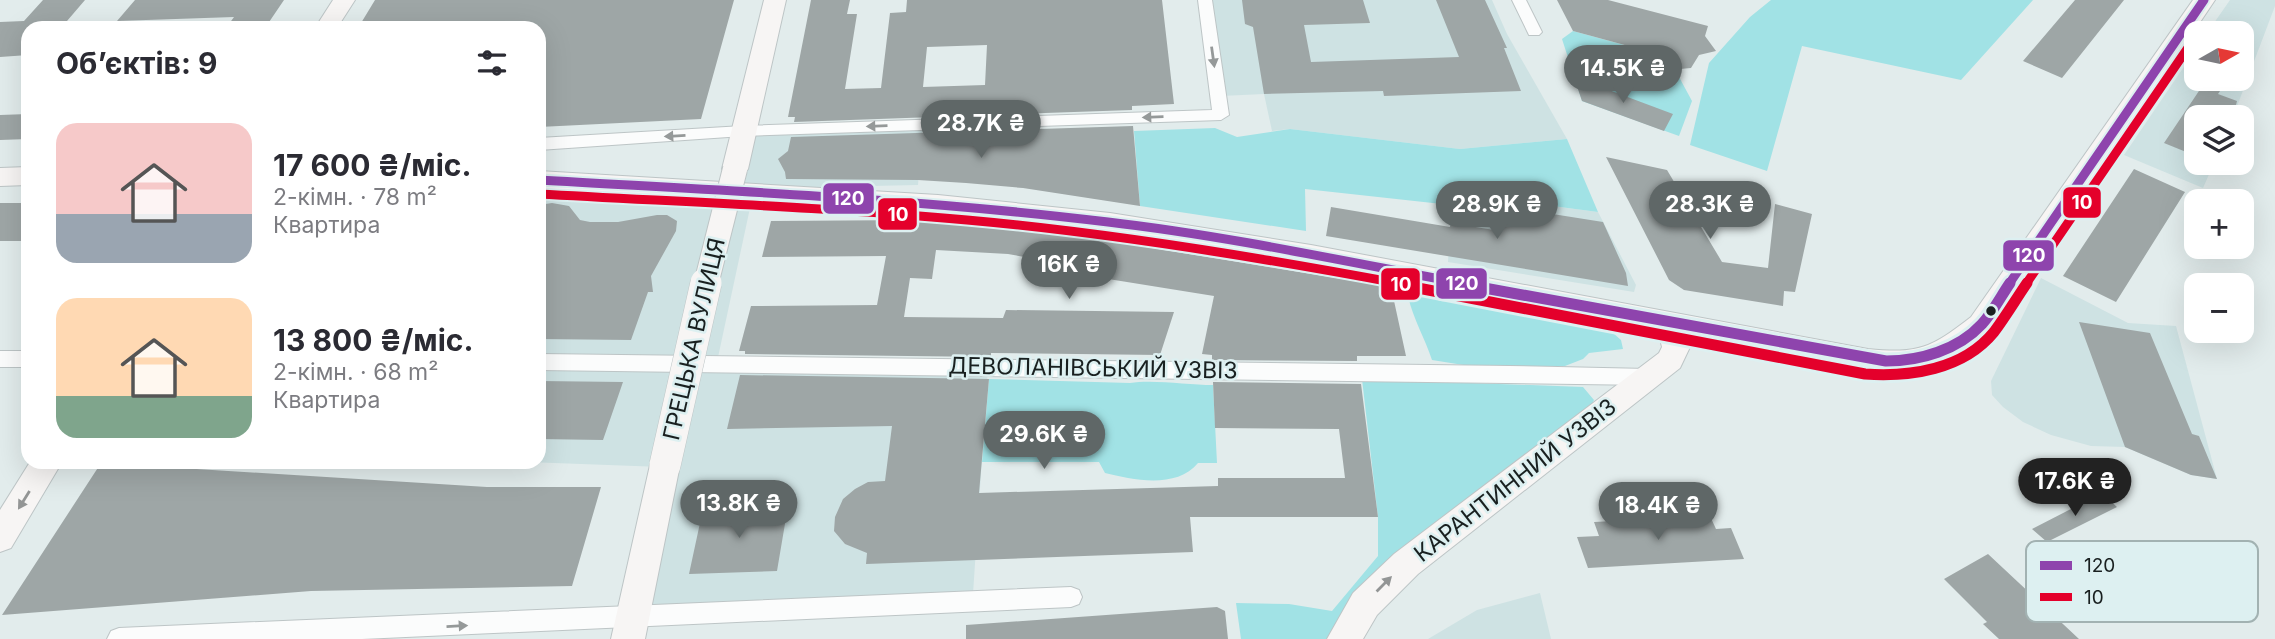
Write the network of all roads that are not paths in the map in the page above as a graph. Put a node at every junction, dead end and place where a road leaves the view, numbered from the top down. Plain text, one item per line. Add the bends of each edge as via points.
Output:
1 (344, 0) edge
2 (775, 0) edge
3 (1205, 0) edge
4 (1519, 0) edge
5 (2204, 0) edge
6 (330, 21) edge
7 (1534, 32) dead end
8 (1221, 115) joint
9 (743, 131) junction
10 (546, 144) edge
11 (21, 176) edge
12 (0, 177) edge
13 (546, 180) edge
14 (1671, 323) junction
15 (0, 359) edge
16 (21, 359) edge
17 (546, 362) edge
18 (1648, 377) junction
19 (43, 469) edge
20 (0, 538) edge
21 (1071, 597) dead end
22 (630, 628) edge
23 (119, 639) edge
24 (1344, 639) edge

1 - 6 main road
2 - 9 main road, ГРЕЦЬКА ВУЛИЦЯ
3 -> 8 street
4 - 7 street
5 - 14 main road via 1981,325 1938,357 1895,363 1868,360
8 -> 9 street
9 -> 10 street
9 - 22 main road, ГРЕЦЬКА ВУЛИЦЯ, bridge via 689,351
11 - 12 main road
13 - 14 main road via 938,204 1110,222
14 - 18 main road, КАРАНТИННИЙ УЗВІЗ via 1675,354
15 - 16 street
17 - 18 street, ДЕВОЛАНІВСЬКИЙ УЗВІЗ
24 -> 18 main road, КАРАНТИННИЙ УЗВІЗ via 1365,604 1406,564
19 -> 20 main road
21 - 22 street
23 -> 22 street

